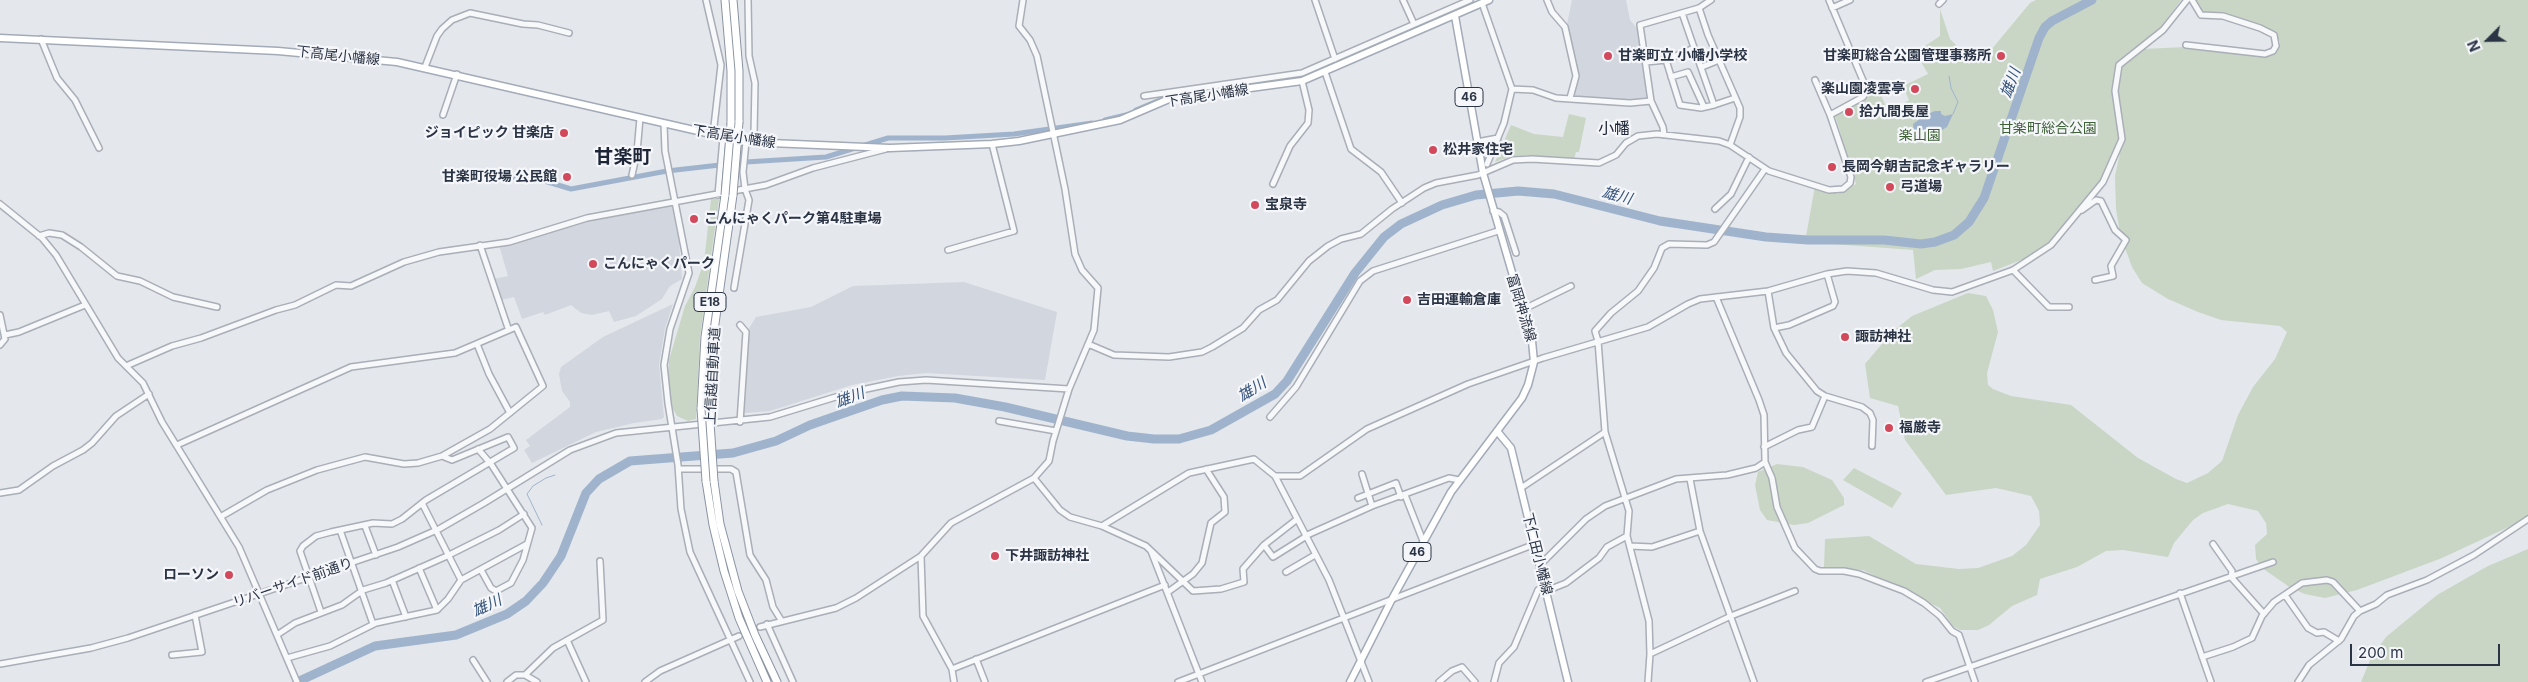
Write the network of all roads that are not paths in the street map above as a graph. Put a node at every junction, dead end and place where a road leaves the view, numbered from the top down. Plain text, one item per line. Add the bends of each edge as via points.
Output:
1 (706, 0) edge
2 (725, 0) edge
3 (733, 0) edge
4 (748, 0) edge
5 (1023, 0) edge
6 (1314, 0) edge
7 (1403, 0) edge
8 (1470, 0) edge
9 (1489, 0) edge
10 (1546, 0) edge
11 (1829, 0) edge
12 (1850, 0) edge
13 (2187, 0) edge
14 (2192, 0) edge
15 (1708, 1) edge
16 (1482, 4) junction
17 (1699, 8) junction
18 (1832, 8) junction
19 (1682, 13) junction
20 (1455, 16) junction
21 (1414, 24) junction
22 (569, 33) dead end
23 (0, 38) edge
24 (40, 40) junction
25 (2186, 45) dead end
26 (1694, 48) junction
27 (1335, 59) junction
28 (1666, 60) junction
29 (1718, 60) junction
30 (1646, 62) junction
31 (1702, 67) junction
32 (425, 68) junction
33 (1325, 72) junction
34 (457, 74) junction
35 (1671, 77) junction
36 (1814, 80) dead end
37 (1302, 81) junction
38 (1226, 82) junction
39 (1512, 89) junction
40 (1227, 91) junction
41 (1144, 96) dead end
42 (1570, 98) junction
43 (1735, 98) junction
44 (1651, 101) junction
45 (1714, 105) junction
46 (1704, 108) junction
47 (443, 115) dead end
48 (1830, 115) junction
49 (640, 118) junction
50 (664, 124) junction
51 (1054, 134) junction
52 (713, 135) junction
53 (1664, 135) junction
54 (723, 138) junction
55 (1498, 138) junction
56 (749, 142) junction
57 (1477, 142) junction
58 (992, 144) junction
59 (1730, 145) junction
60 (99, 148) dead end
61 (890, 148) junction
62 (1750, 157) junction
63 (1487, 164) dead end
64 (1765, 169) junction
65 (632, 175) dead end
66 (1483, 175) junction
67 (1273, 184) dead end
68 (745, 189) junction
69 (726, 195) junction
70 (676, 202) junction
71 (0, 204) edge
72 (1402, 204) junction
73 (1715, 209) dead end
74 (1493, 211) junction
75 (2077, 213) junction
76 (1498, 231) junction
77 (39, 236) junction
78 (480, 245) junction
79 (948, 250) dead end
80 (1516, 253) dead end
81 (2013, 270) junction
82 (1827, 274) junction
83 (2095, 280) dead end
84 (1571, 286) dead end
85 (734, 288) dead end
86 (1768, 291) junction
87 (1716, 298) junction
88 (85, 305) junction
89 (217, 307) dead end
90 (2070, 307) dead end
91 (1522, 310) junction
92 (0, 315) edge
93 (740, 325) dead end
94 (508, 328) junction
95 (1774, 328) junction
96 (5, 335) junction
97 (1598, 341) junction
98 (476, 344) junction
99 (1088, 344) junction
100 (0, 345) edge
101 (1534, 362) junction
102 (126, 366) junction
103 (1069, 389) junction
104 (149, 394) junction
105 (1825, 396) junction
106 (510, 413) junction
107 (1270, 416) dead end
108 (999, 421) dead end
109 (740, 422) junction
110 (673, 429) junction
111 (1057, 430) junction
112 (1497, 431) junction
113 (1605, 432) junction
114 (177, 445) junction
115 (1764, 446) junction
116 (1872, 446) dead end
117 (478, 449) junction
118 (442, 456) junction
119 (1765, 462) junction
120 (492, 464) junction
121 (679, 467) junction
122 (1206, 469) junction
123 (1362, 474) dead end
124 (1275, 476) junction
125 (1034, 478) junction
126 (1690, 479) junction
127 (1459, 480) junction
128 (710, 481) junction
129 (508, 488) junction
130 (1521, 488) junction
131 (0, 493) edge
132 (1368, 494) junction
133 (1403, 496) junction
134 (1358, 498) dead end
135 (1624, 498) junction
136 (422, 502) junction
137 (1372, 506) junction
138 (524, 514) junction
139 (222, 516) junction
140 (2528, 519) edge
141 (1296, 520) junction
142 (365, 526) junction
143 (1102, 526) junction
144 (340, 530) junction
145 (435, 530) junction
146 (1700, 531) junction
147 (1627, 536) junction
148 (1305, 537) junction
149 (1423, 541) junction
150 (527, 544) junction
151 (1535, 544) junction
152 (2213, 544) dead end
153 (1264, 545) junction
154 (1630, 546) junction
155 (1151, 551) junction
156 (376, 555) junction
157 (1315, 555) junction
158 (447, 556) junction
159 (921, 556) junction
160 (600, 561) dead end
161 (2272, 562) dead end
162 (352, 563) junction
163 (1540, 564) junction
164 (420, 568) junction
165 (481, 570) junction
166 (1286, 572) dead end
167 (309, 577) junction
168 (2230, 577) junction
169 (392, 580) junction
170 (461, 580) junction
171 (1184, 580) junction
172 (1165, 585) junction
173 (1546, 588) junction
174 (363, 590) junction
175 (1795, 591) dead end
176 (1168, 592) junction
177 (260, 594) junction
178 (2180, 594) junction
179 (2285, 595) junction
180 (1392, 599) junction
181 (437, 610) junction
182 (2360, 611) junction
183 (321, 612) junction
184 (2264, 614) junction
185 (195, 615) junction
186 (1731, 616) junction
187 (406, 617) junction
188 (1344, 617) junction
189 (781, 620) junction
190 (373, 624) junction
191 (767, 624) junction
192 (760, 627) dead end
193 (277, 636) junction
194 (739, 636) dead end
195 (567, 640) junction
196 (729, 640) junction
197 (2339, 641) junction
198 (1650, 654) junction
199 (172, 655) dead end
200 (2202, 657) junction
201 (976, 659) junction
202 (473, 660) dead end
203 (1361, 660) junction
204 (288, 661) junction
205 (0, 664) edge
206 (1970, 667) junction
207 (952, 669) junction
208 (1199, 674) junction
209 (525, 675) junction
210 (297, 682) edge
211 (487, 682) edge
212 (507, 682) edge
213 (537, 682) edge
214 (586, 682) edge
215 (645, 682) edge
216 (750, 682) edge
217 (767, 682) edge
218 (777, 682) edge
219 (793, 682) edge
220 (954, 682) edge
221 (986, 682) edge
222 (1178, 682) edge
223 (1202, 682) edge
224 (1350, 682) edge
225 (1369, 682) edge
226 (1439, 682) edge
227 (1475, 682) edge
228 (1494, 682) edge
229 (1568, 682) edge
230 (1648, 682) edge
231 (1754, 682) edge
232 (1926, 682) edge
233 (1975, 682) edge
234 (2211, 682) edge
235 (2298, 682) edge

1 - 52 street via 721,66
2 - 69 highway, 上信越自動車道 / E18, bridge via 731,71
3 - 69 highway, 上信越自動車道 / E18, bridge via 739,71 739,122
4 - 56 street via 749,56 755,83 754,134
5 - 51 street via 1019,26 1037,56
6 - 27 street
7 - 21 street
8 - 21 street
9 - 16 main road
10 - 42 street via 1565,27 1576,76
11 - 18 street
12 - 18 street
13 - 75 street via 2163,30 2119,65 2115,84 2120,147 2103,182
14 - 25 street via 2201,15 2223,16 2260,28 2274,35 2276,46 2265,54
15 - 17 street
16 - 20 main road
16 - 39 street
17 - 19 street
17 - 29 street
18 - 48 street via 1867,90 1863,97
19 - 26 street
19 - 30 street via 1640,25
20 - 33 main road, 下高尾小幡線
20 - 57 main road, 富岡神流線 / 46
21 - 27 street
22 - 32 street via 470,13 452,20 442,29
23 - 24 main road, 下高尾小幡線
24 - 32 main road, 下高尾小幡線 via 278,50
24 - 60 street via 57,78 75,100
26 - 28 street
26 - 31 street
27 - 38 street via 1302,73
28 - 30 street
28 - 35 street
29 - 31 street
29 - 43 street
30 - 44 street
31 - 45 street
32 - 34 main road, 下高尾小幡線
33 - 37 main road, 下高尾小幡線
33 - 72 street via 1351,149 1381,172
34 - 47 street
34 - 49 main road, 下高尾小幡線
35 - 46 street via 1680,105
35 - 46 street via 1688,72
36 - 48 street
37 - 40 main road, 下高尾小幡線
37 - 67 street via 1309,110 1308,123 1290,146
38 - 40 street
38 - 41 street
39 - 42 street
39 - 55 street
40 - 51 main road, 下高尾小幡線 via 1169,99 1126,118
42 - 44 street via 1630,103
43 - 45 street
43 - 59 street via 1740,117
44 - 53 street
45 - 46 street
48 - 64 street via 1851,177 1845,187 1829,190
49 - 50 main road, 下高尾小幡線
49 - 65 street
50 - 52 main road, 下高尾小幡線
50 - 70 street via 665,151
51 - 58 main road, 下高尾小幡線
51 - 99 street via 1075,254 1082,270 1098,288 1094,330
52 - 54 main road, 下高尾小幡線
53 - 59 street
53 - 66 street via 1638,136 1612,158 1599,163 1523,158 1506,162
54 - 56 main road, 下高尾小幡線
54 - 69 street
55 - 57 street
55 - 63 street
56 - 61 main road, 下高尾小幡線
56 - 68 street via 743,172
57 - 66 main road, 富岡神流線 / 46
58 - 61 main road, 下高尾小幡線
58 - 79 street via 1014,231
59 - 62 street
61 - 68 street
62 - 64 street
62 - 73 street via 1731,194
64 - 97 street via 1714,242 1707,245 1669,244 1662,248 1654,268 1638,291 1594,331
66 - 72 street via 1436,183
66 - 74 main road, 富岡神流線 / 46
68 - 69 street
68 - 85 street via 749,207
69 - 70 street
69 - 128 highway, 上信越自動車道 / E18, bridge via 705,337
70 - 78 street via 588,218 509,242
70 - 110 street via 689,273 670,329 664,365
71 - 77 street
72 - 99 street via 1361,234 1328,246 1309,261 1277,300 1259,310 1244,328 1202,352 1160,357 1114,355
74 - 76 main road, 富岡神流線 / 46
74 - 80 street via 1504,216
75 - 81 street via 2051,245
75 - 83 street via 2101,200 2115,230 2126,240 2111,266 2113,276
76 - 91 main road, 富岡神流線 / 46
76 - 107 street via 1373,271 1360,281 1296,388
77 - 88 street via 56,255
77 - 89 street via 62,235 117,276 140,281 173,297
78 - 94 street
78 - 102 street via 404,262 351,286 336,286 294,305 172,346
81 - 82 street via 1952,292 1933,290 1876,273
81 - 90 street via 2049,307
82 - 86 street
82 - 95 street via 1835,302 1833,306
84 - 91 street
86 - 87 street
86 - 95 street
87 - 97 street via 1688,304 1648,327
87 - 115 street via 1764,415
88 - 96 street
88 - 102 street
91 - 101 main road, 富岡神流線 / 46 via 1532,341
92 - 96 street
93 - 109 street via 746,332
94 - 98 street
94 - 106 street via 516,326 543,386
95 - 105 street via 1786,353 1817,391
96 - 100 street
97 - 101 street
97 - 113 street
98 - 106 street
98 - 114 street via 438,356 351,367
99 - 103 street
101 - 112 main road, 富岡神流線 / 46 via 1525,392
101 - 124 street via 1468,384 1367,430 1300,476
102 - 104 street
103 - 109 street, リバーサイド前通り via 926,380 899,382
103 - 111 street
104 - 114 street
104 - 131 street via 116,416 83,450 52,466 19,490
105 - 115 street via 1812,427
105 - 116 street via 1862,407 1870,413 1873,420
106 - 118 street via 490,429
108 - 111 street
109 - 110 street, リバーサイド前通り
110 - 121 street
110 - 129 street, リバーサイド前通り via 616,433 566,452
111 - 125 street via 1049,462
112 - 127 main road, 富岡神流線 / 46
112 - 130 main road, 下仁田小幡線 via 1512,448
113 - 130 street
113 - 135 street
114 - 139 street
115 - 119 street
117 - 118 street via 452,460
117 - 120 street
117 - 120 street via 508,437 514,450
118 - 139 street via 404,464 365,457 337,464 267,490
119 - 126 street via 1756,468
119 - 206 street via 1789,537 1815,569 1859,574 1913,595 1959,635
120 - 129 street
120 - 136 street
121 - 189 street via 731,469 736,472 750,554 766,580 773,607
121 - 196 street via 681,509 690,552
122 - 124 street via 1254,459
122 - 143 street via 1189,473
122 - 171 street via 1224,497 1225,512 1211,522 1202,563
123 - 132 street
124 - 141 street
125 - 143 street via 1047,497 1070,517
125 - 159 street via 961,516
126 - 135 street via 1676,479
126 - 146 street
127 - 133 street via 1449,478
127 - 149 main road, 富岡神流線 / 46
128 - 217 highway, 上信越自動車道 / E18 via 713,525 724,571 739,618
128 - 218 highway, 上信越自動車道 / E18 via 738,591 754,635
129 - 138 street
129 - 145 street, リバーサイド前通り
130 - 151 main road, 下仁田小幡線
132 - 133 street via 1396,484
132 - 134 street
132 - 137 street
133 - 137 street
133 - 149 street
135 - 147 street via 1630,511
135 - 163 street via 1590,515
136 - 142 street via 392,524
136 - 145 street
137 - 148 street
138 - 150 street via 532,528
138 - 158 street
139 - 177 street
140 - 182 street via 2474,555
141 - 148 street
141 - 153 street
142 - 144 street
142 - 156 street
143 - 155 street
144 - 162 street
144 - 167 street via 316,536 303,546 300,552
145 - 156 street, リバーサイド前通り
145 - 158 street
146 - 154 street via 1652,547
146 - 186 street
147 - 154 street
147 - 173 street via 1607,547 1599,558 1566,583
148 - 153 street via 1273,557
148 - 157 street
149 - 180 main road, 富岡神流線 / 46
150 - 165 street
150 - 165 street via 523,560 507,585 496,591
151 - 163 main road, 下仁田小幡線
151 - 180 street
152 - 168 street via 2232,571
153 - 171 street via 1243,569 1244,582 1193,592
154 - 198 street via 1649,621
155 - 171 street
155 - 172 street
156 - 162 street, リバーサイド前通り
157 - 166 street
157 - 188 street
158 - 164 street
158 - 170 street
159 - 189 street via 836,608
159 - 207 street via 923,616
160 - 195 street via 603,620
161 - 168 street
162 - 167 street, リバーサイド前通り
162 - 174 street
163 - 173 main road, 下仁田小幡線
164 - 169 street
164 - 181 street
165 - 170 street
167 - 177 street, リバーサイド前通り
167 - 183 street
168 - 178 street
168 - 184 street
169 - 174 street
169 - 187 street
170 - 181 street
171 - 176 street
172 - 176 street
172 - 201 street
173 - 228 street via 1538,590 1514,647 1499,663
173 - 229 main road, 下仁田小幡線
174 - 183 street via 342,605
174 - 190 street
175 - 186 street
176 - 208 street
177 - 185 street, リバーサイド前通り
177 - 193 street
178 - 200 street
178 - 206 street
179 - 182 street via 2302,583 2327,580 2333,582
179 - 184 street
179 - 197 street via 2308,628
180 - 188 street
180 - 203 main road, 富岡神流線 / 46
181 - 187 street
182 - 197 street
183 - 193 street via 295,623
184 - 200 street via 2252,638
185 - 199 street via 202,652
185 - 205 street, リバーサイド前通り via 91,648
186 - 198 street
186 - 231 street
187 - 190 street
188 - 203 street
188 - 208 street
189 - 191 street
190 - 204 street via 330,646
191 - 192 street
191 - 219 street
193 - 204 street
194 - 196 street
195 - 209 street via 544,655
195 - 214 street
196 - 215 street via 660,671
196 - 216 street
197 - 235 street via 2309,665
198 - 230 street
200 - 234 street
201 - 207 street
201 - 221 street
202 - 211 street
203 - 224 main road, 富岡神流線 / 46
203 - 225 street
204 - 210 street
206 - 232 street
206 - 233 street
207 - 220 street
208 - 222 street
208 - 223 street
209 - 212 street via 516,675
209 - 213 street
226 - 227 street via 1462,667

